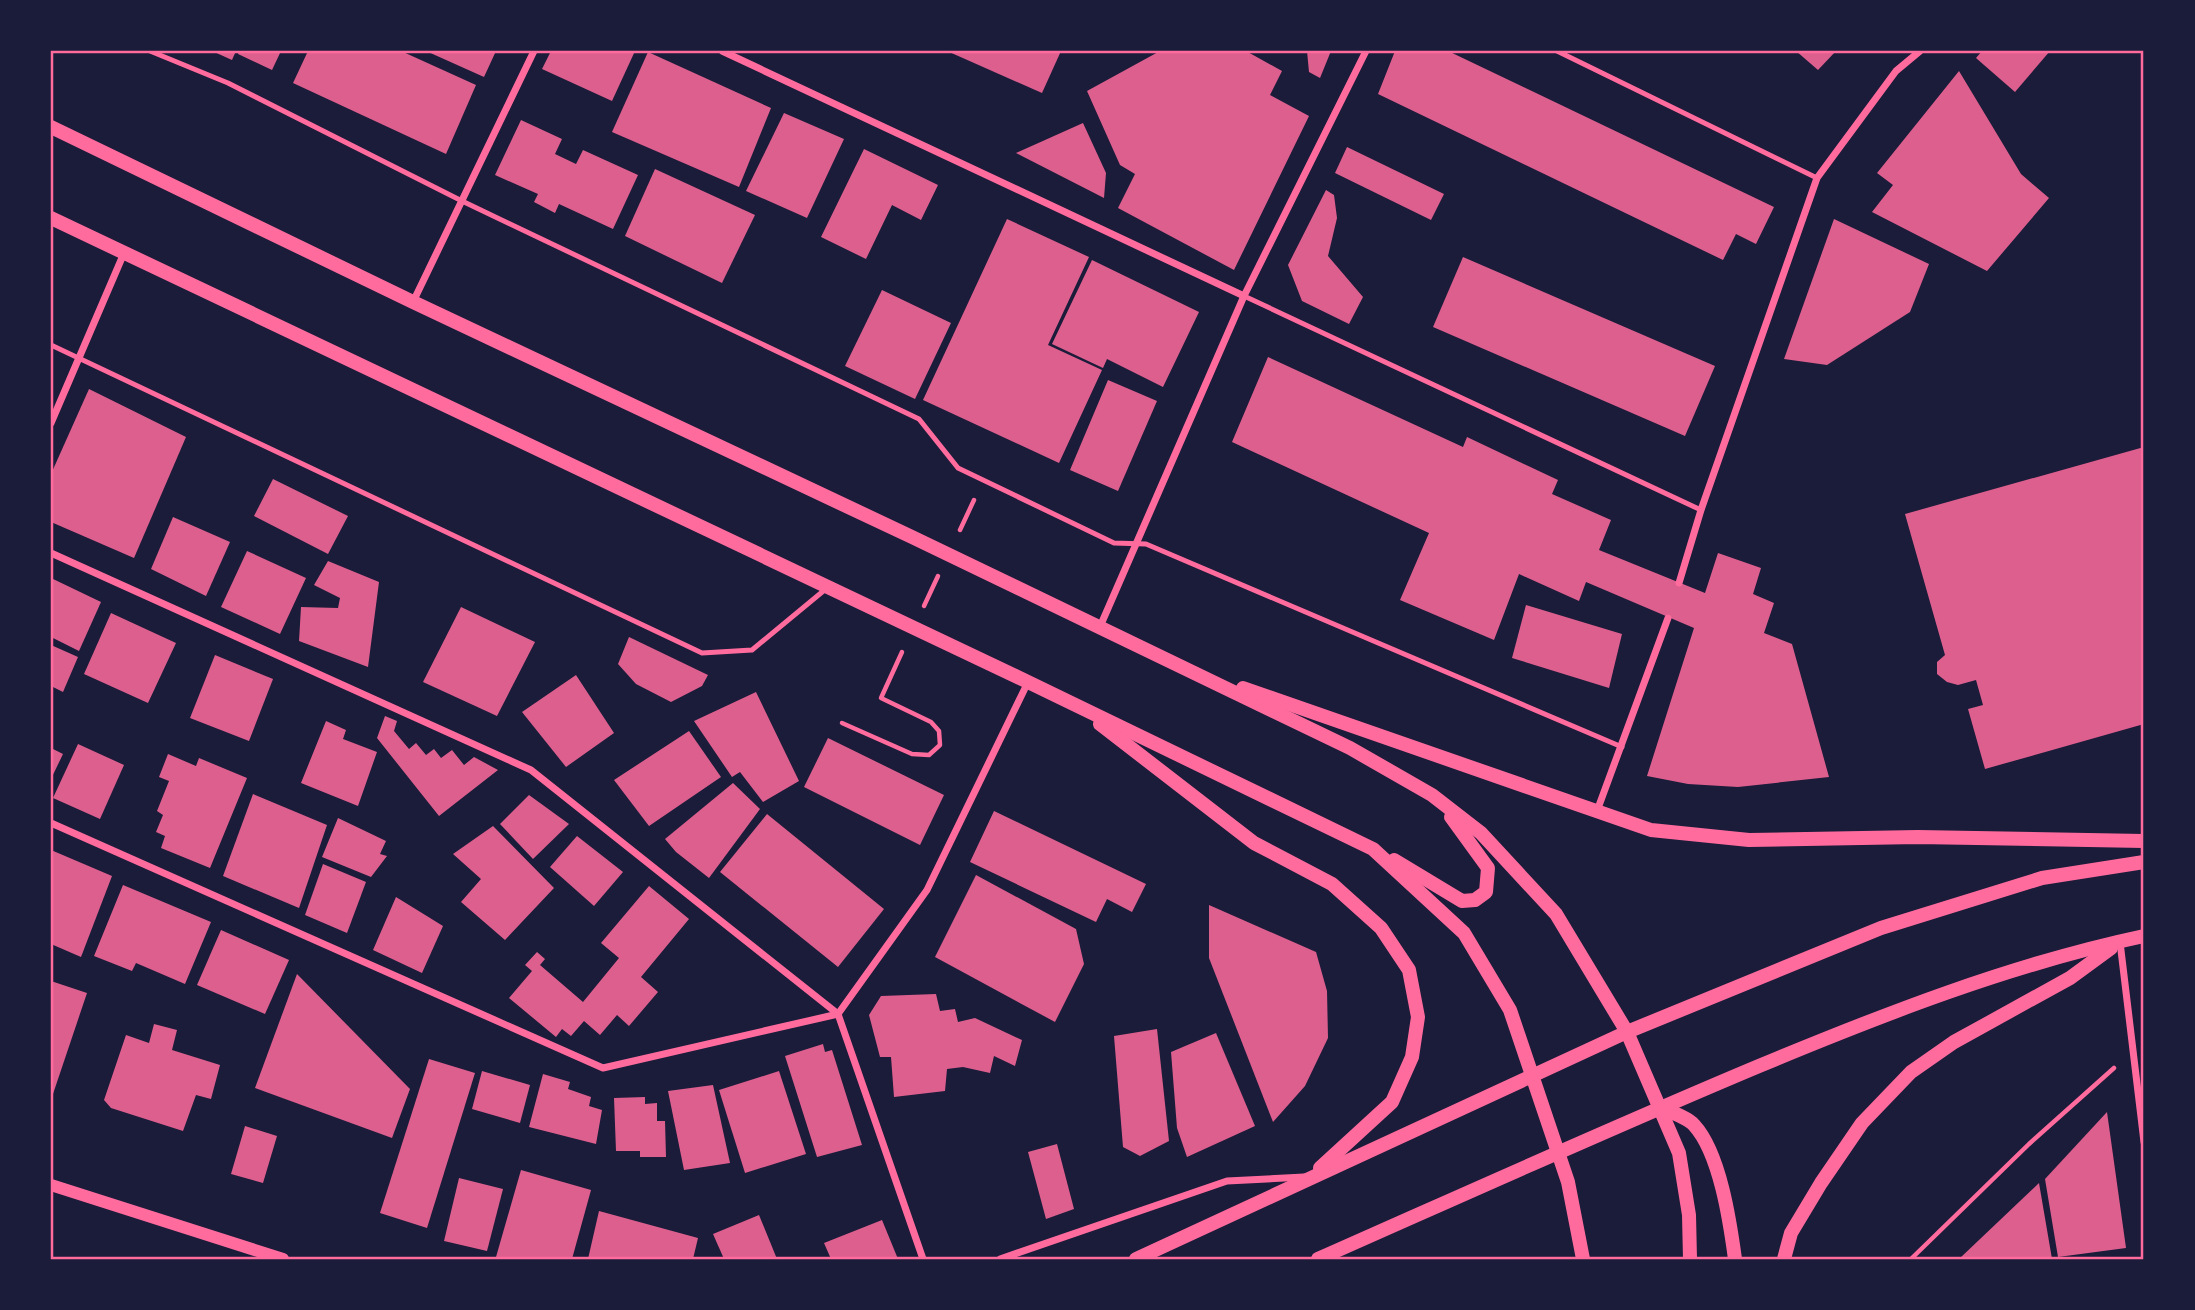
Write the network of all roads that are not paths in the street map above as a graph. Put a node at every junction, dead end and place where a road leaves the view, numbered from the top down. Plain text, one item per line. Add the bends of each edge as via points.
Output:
1 (150, 51) edge
2 (534, 51) edge
3 (722, 51) edge
4 (1366, 51) edge
5 (1557, 51) edge
6 (1920, 51) edge
7 (51, 127) edge
8 (1817, 178) junction
9 (462, 201) junction
10 (51, 218) edge
11 (124, 253) junction
12 (1244, 296) junction
13 (413, 302) junction
14 (51, 345) edge
15 (79, 358) junction
16 (51, 423) edge
17 (1701, 510) junction
18 (1136, 544) junction
19 (51, 553) edge
20 (1679, 583) dead end
21 (828, 587) junction
22 (1668, 618) dead end
23 (1099, 629) junction
24 (1175, 665) junction
25 (1028, 682) junction
26 (1077, 705) junction
27 (1622, 747) junction
28 (1432, 794) junction
29 (1597, 811) junction
30 (51, 823) edge
31 (2144, 841) edge
32 (1373, 849) junction
33 (2144, 862) edge
34 (2144, 936) edge
35 (2120, 941) junction
36 (838, 1014) junction
37 (1627, 1032) junction
38 (1533, 1074) junction
39 (1660, 1108) junction
40 (2144, 1142) edge
41 (1558, 1153) junction
42 (1310, 1177) junction
43 (51, 1185) edge
44 (283, 1259) edge
45 (923, 1259) edge
46 (1000, 1259) edge
47 (1136, 1259) edge
48 (1318, 1259) edge
49 (1583, 1259) edge
50 (1690, 1259) edge
51 (1735, 1259) edge
52 (1784, 1259) edge

1 - 9 lane via 228,82
2 - 9 street
3 - 12 street
4 - 12 street
5 - 8 lane
6 - 8 street via 1896,71
7 - 13 main road
8 - 17 street
9 - 13 street
9 - 18 lane via 919,419 958,468 1114,542
10 - 11 main road
11 - 15 street
11 - 21 main road
12 - 17 lane
12 - 18 street
13 - 23 main road
14 - 15 lane
15 - 16 street
15 - 21 lane via 702,653 752,650
17 - 20 street
18 - 23 street
18 - 27 lane via 1146,544
19 - 36 street via 531,770
21 - 25 main road
22 - 27 street
23 - 24 main road
24 - 28 main road via 1350,748
24 - 29 main road
25 - 26 main road
25 - 36 street via 927,890
26 - 32 main road
26 - 42 main road via 1254,844 1332,884 1381,928 1409,970 1417,1028 1412,1057 1392,1102
27 - 29 street
28 - 32 main road via 1482,856 1488,868 1486,892 1475,900 1462,901
28 - 37 main road via 1482,833 1556,914
29 - 31 main road via 1651,830 1749,839
30 - 36 street via 603,1068
32 - 38 main road via 1464,933 1510,1010
33 - 37 main road via 2042,878 1881,928
34 - 35 main road
35 - 39 main road via 2013,971 1869,1020
35 - 40 street
35 - 52 main road via 2070,978 1954,1042 1912,1072 1862,1123 1791,1233
36 - 45 street
37 - 38 main road
37 - 39 main road
38 - 41 main road
38 - 42 main road
39 - 41 main road
39 - 50 main road via 1679,1153 1689,1215
39 - 51 main road via 1693,1123 1712,1156
41 - 48 main road
41 - 49 main road
42 - 46 street via 1227,1181
42 - 47 main road
43 - 44 street

